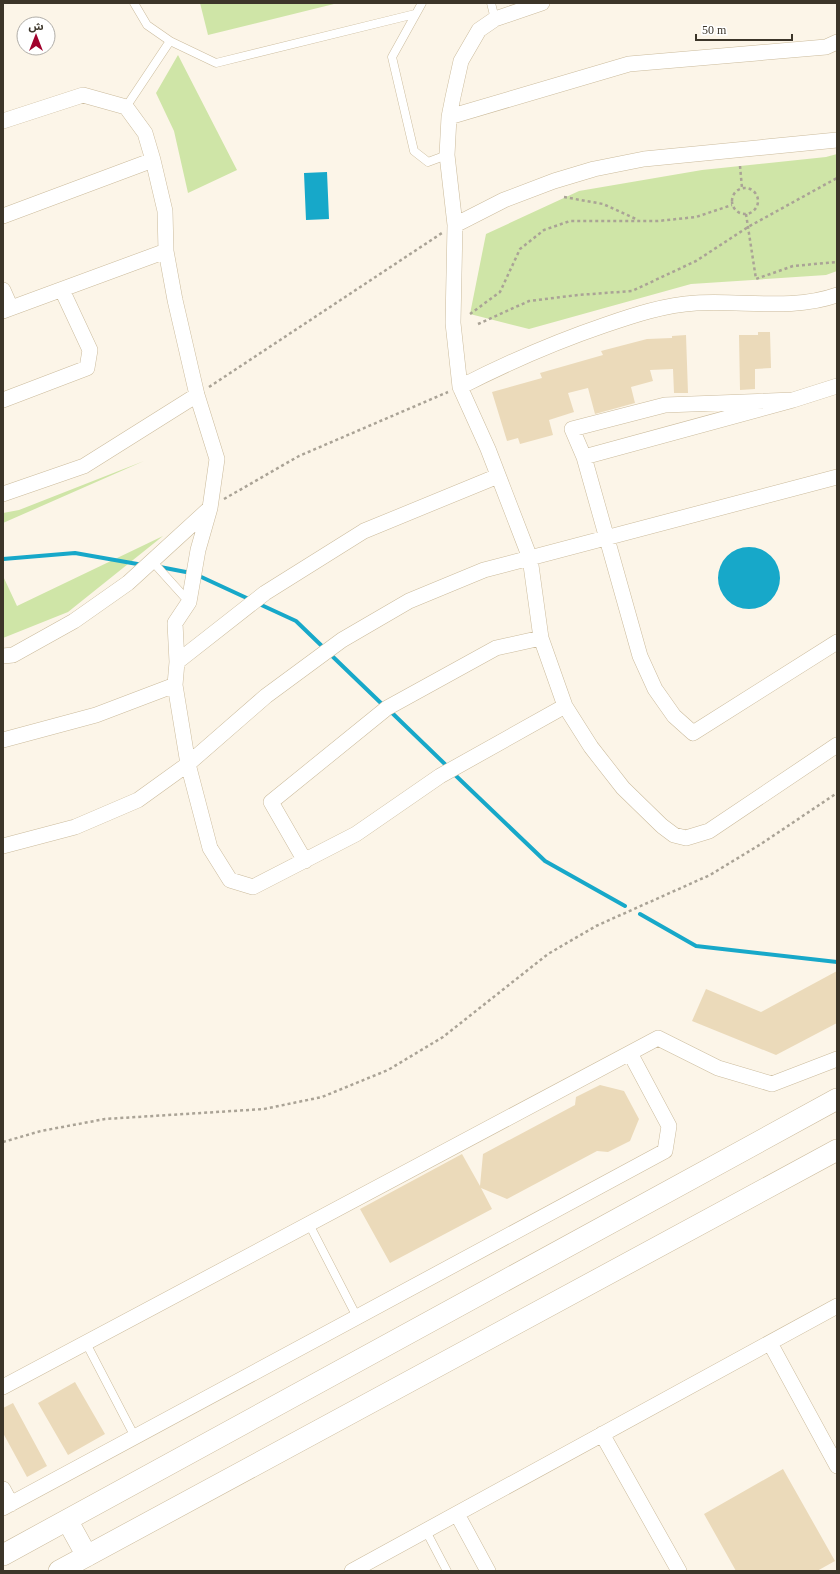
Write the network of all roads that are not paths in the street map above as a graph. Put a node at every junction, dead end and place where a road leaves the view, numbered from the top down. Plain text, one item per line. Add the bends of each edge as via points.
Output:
1 (134, 3) edge
2 (422, 3) edge
3 (491, 3) edge
4 (542, 3) edge
5 (415, 14) junction
6 (495, 19) junction
7 (170, 41) junction
8 (837, 42) edge
9 (126, 108) junction
10 (449, 117) junction
11 (3, 121) edge
12 (837, 140) edge
13 (447, 155) junction
14 (153, 160) junction
15 (3, 216) edge
16 (455, 225) junction
17 (166, 251) junction
18 (3, 290) edge
19 (62, 290) junction
20 (837, 295) edge
21 (7, 310) edge
22 (837, 386) edge
23 (460, 387) junction
24 (197, 395) junction
25 (3, 400) edge
26 (793, 400) junction
27 (584, 457) junction
28 (498, 476) junction
29 (837, 477) edge
30 (3, 494) edge
31 (210, 508) junction
32 (608, 538) junction
33 (530, 558) junction
34 (152, 561) junction
35 (189, 602) junction
36 (541, 638) junction
37 (837, 642) edge
38 (3, 656) edge
39 (177, 662) junction
40 (175, 685) junction
41 (565, 706) junction
42 (3, 740) edge
43 (837, 745) edge
44 (188, 764) junction
45 (3, 846) edge
46 (305, 861) junction
47 (630, 1052) junction
48 (837, 1059) edge
49 (837, 1099) edge
50 (837, 1150) edge
51 (309, 1224) junction
52 (837, 1306) edge
53 (358, 1317) junction
54 (86, 1343) junction
55 (770, 1343) junction
56 (3, 1387) edge
57 (602, 1434) junction
58 (135, 1437) junction
59 (837, 1466) edge
60 (3, 1489) edge
61 (7, 1506) edge
62 (457, 1514) junction
63 (67, 1520) junction
64 (426, 1531) junction
65 (3, 1555) edge
66 (86, 1556) junction
67 (59, 1571) edge
68 (352, 1571) edge
69 (447, 1571) edge
70 (488, 1571) edge
71 (679, 1571) edge

1 - 7 lane via 147,25
2 - 5 lane
3 - 6 lane
4 - 6 street
5 - 7 lane via 216,63
5 - 13 lane via 392,57 414,152 428,162
6 - 10 street via 480,30 461,61
7 - 9 lane
8 - 10 street via 826,47 629,64
9 - 11 street via 83,95
9 - 14 street via 144,133
10 - 13 street
12 - 16 street via 644,159 594,169 504,200
13 - 16 street
14 - 15 street
14 - 17 street via 165,211
16 - 23 street via 453,323
17 - 19 street
17 - 24 street
18 - 21 street
19 - 21 street
19 - 25 street via 90,350 87,368
20 - 23 street via 799,303 695,303 642,312 581,333 513,361
22 - 26 street
23 - 28 street
24 - 30 street via 84,466
24 - 31 street via 217,459
26 - 27 street
26 - 27 street via 666,405 572,428
27 - 32 street
28 - 33 street
28 - 39 street via 364,531 265,594
29 - 32 street
31 - 34 street
31 - 35 street via 198,550
32 - 33 street
32 - 37 street via 640,656 655,689 674,716 693,733
33 - 36 street
33 - 44 street via 484,570 409,601 349,636 266,696
34 - 35 lane
34 - 38 street via 128,583 74,621 13,655
35 - 39 street via 175,623
36 - 41 street
36 - 46 street via 496,648 387,708 271,802
39 - 40 street
40 - 42 street via 96,715
40 - 44 street
41 - 43 street via 591,747 623,788 662,826 674,835 686,838 709,831
41 - 46 street via 440,776 356,834
44 - 45 street via 138,800 75,827
44 - 46 street via 210,848 230,880 253,887
47 - 48 street via 658,1038 718,1068 772,1084
47 - 51 street
47 - 53 street via 669,1126 666,1151
49 - 63 main road
50 - 66 main road
51 - 53 lane
51 - 54 street
52 - 55 street
53 - 58 street
54 - 56 street
54 - 58 lane
55 - 57 street
55 - 59 street
57 - 62 street
57 - 71 street
58 - 61 street
60 - 61 street
62 - 64 street
62 - 70 street
63 - 65 main road
63 - 66 main road
64 - 68 street
64 - 69 lane
66 - 67 main road

